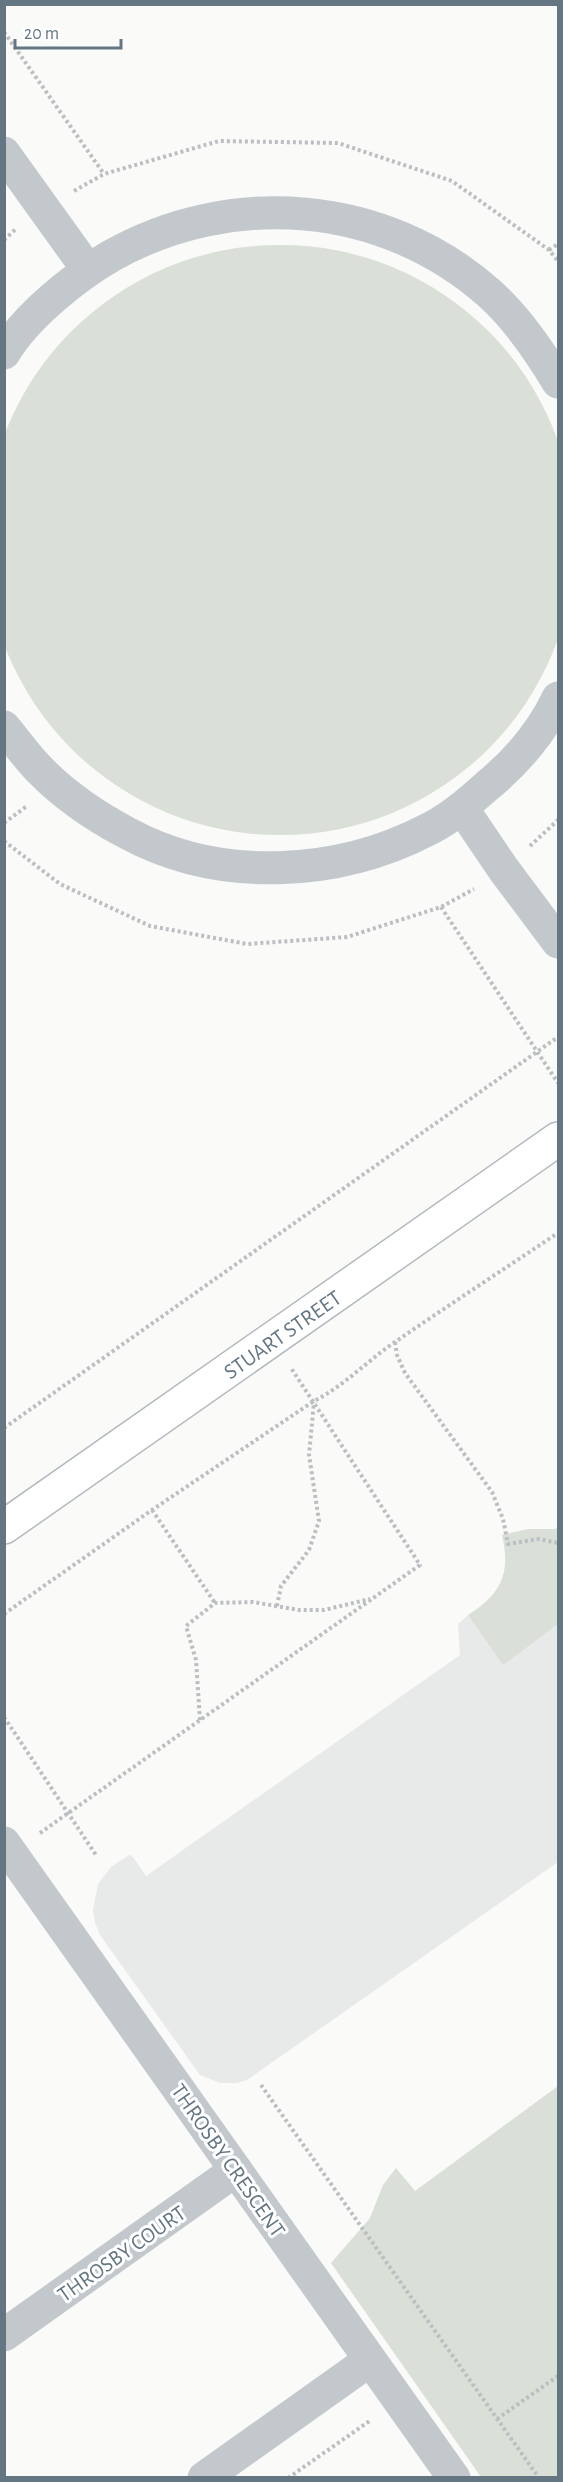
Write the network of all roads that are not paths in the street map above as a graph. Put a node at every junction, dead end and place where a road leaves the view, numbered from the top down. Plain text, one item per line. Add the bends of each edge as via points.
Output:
1 (4, 153) edge
2 (88, 270) junction
3 (548, 337) edge
4 (4, 353) edge
5 (558, 382) edge
6 (558, 698) edge
7 (4, 727) edge
8 (462, 808) junction
9 (558, 942) edge
10 (558, 1139) edge
11 (4, 1527) edge
12 (8, 1848) edge
13 (236, 2170) junction
14 (4, 2335) edge
15 (370, 2360) junction
16 (204, 2478) edge
17 (454, 2478) edge

1 - 2 street
2 - 3 street via 142,239 200,220 262,212 323,215 383,230 439,256
2 - 4 street via 44,306
3 - 5 street
6 - 8 street via 551,714 511,766
7 - 8 street via 39,769 80,806 128,834 180,855 234,866 289,868 344,861 397,844
8 - 9 street
10 - 11 street, STUART STREET
12 - 13 street, THROSBY CRESCENT
13 - 14 street, THROSBY COURT
13 - 15 street, THROSBY CRESCENT
15 - 16 street
15 - 17 street, THROSBY CRESCENT

